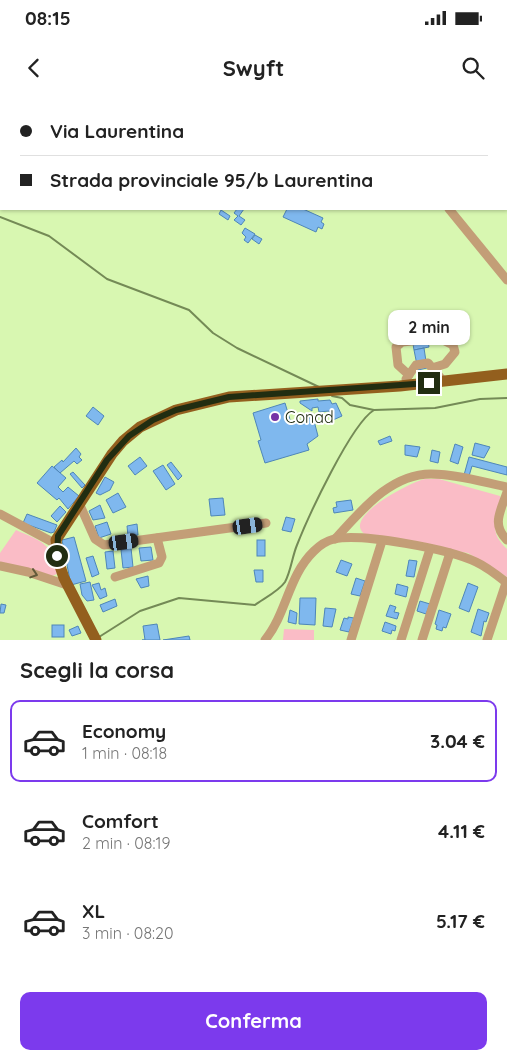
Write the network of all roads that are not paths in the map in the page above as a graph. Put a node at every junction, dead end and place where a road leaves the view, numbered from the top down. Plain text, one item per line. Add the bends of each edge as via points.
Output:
1 (451, 210) edge
2 (507, 280) edge
3 (432, 368) junction
4 (409, 374) junction
5 (507, 374) edge
6 (443, 381) junction
7 (400, 386) junction
8 (507, 487) edge
9 (507, 492) edge
10 (79, 503) junction
11 (0, 514) edge
12 (266, 523) dead end
13 (158, 538) junction
14 (335, 539) junction
15 (507, 540) edge
16 (382, 541) junction
17 (56, 544) junction
18 (430, 548) junction
19 (450, 553) junction
20 (0, 566) edge
21 (115, 577) dead end
22 (507, 583) edge
23 (67, 585) junction
24 (94, 635) edge
25 (265, 640) edge
26 (350, 640) edge
27 (400, 640) edge
28 (422, 640) edge
29 (487, 640) edge

1 - 2 street
3 - 4 street via 428,363 416,365
3 - 4 street via 448,362 455,352 453,345 439,338 401,343 396,347 398,362
3 - 6 street
4 - 7 street
5 - 6 main road
6 - 7 main road
7 - 10 main road via 229,397 176,410 153,420 123,441
8 - 14 street via 442,474 407,478 372,502
9 - 15 street via 497,524
10 - 13 street via 94,537 100,543 108,545
10 - 17 main road
11 - 17 street
12 - 13 street
13 - 21 street via 160,561 154,566
14 - 16 street
14 - 25 street via 320,545 299,569 279,619
16 - 18 street
16 - 26 street
17 - 23 main road
18 - 19 street
18 - 27 street
19 - 22 street via 480,564
19 - 28 street
20 -> 23 street
22 - 29 street
23 - 24 main road

